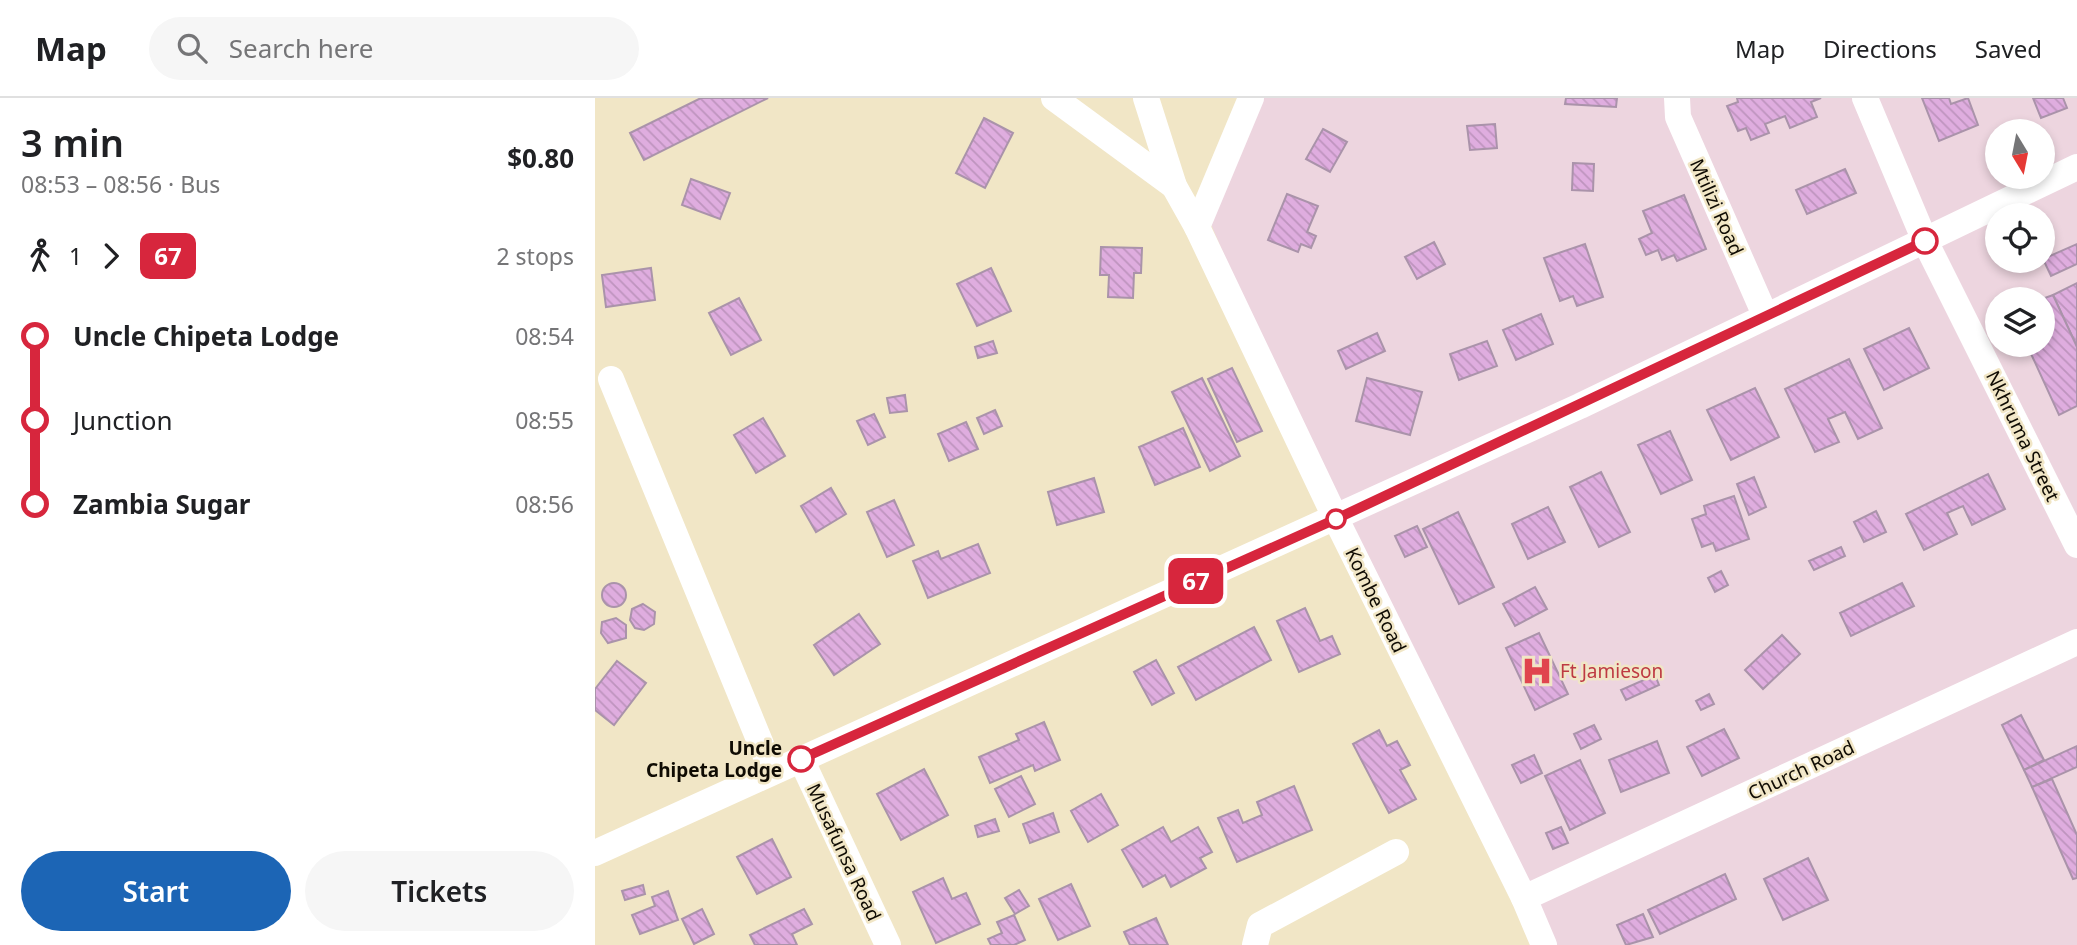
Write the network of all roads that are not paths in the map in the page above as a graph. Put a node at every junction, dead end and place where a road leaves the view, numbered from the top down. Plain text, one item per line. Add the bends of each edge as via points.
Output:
1 (1054, 98) edge
2 (1146, 98) edge
3 (1251, 98) edge
4 (1677, 98) edge
5 (1865, 98) edge
6 (2077, 167) edge
7 (1174, 186) junction
8 (1198, 228) junction
9 (1925, 241) junction
10 (1765, 315) junction
11 (611, 379) dead end
12 (1336, 519) junction
13 (2077, 545) edge
14 (2077, 642) edge
15 (801, 759) junction
16 (772, 771) junction
17 (1397, 852) dead end
18 (595, 853) edge
19 (1524, 898) junction
20 (888, 945) edge
21 (1255, 945) edge
22 (1544, 945) edge

1 - 7 street
2 - 7 street, Kombe Road
3 - 8 street
4 - 10 street, Mtilizi Road via 1678,117
5 - 9 street, Nkhruma Street
6 - 9 street
7 - 8 street, Kombe Road
8 - 12 street, Kombe Road
9 - 10 street
9 - 13 street, Nkhruma Street
10 - 12 street
11 - 16 street
12 - 15 street
12 - 19 street, Kombe Road
14 - 19 street, Church Road
15 - 16 street
15 - 20 street, Musafunsa Road
16 - 18 street
17 - 21 street via 1260,925
19 - 22 street, Kombe Road

